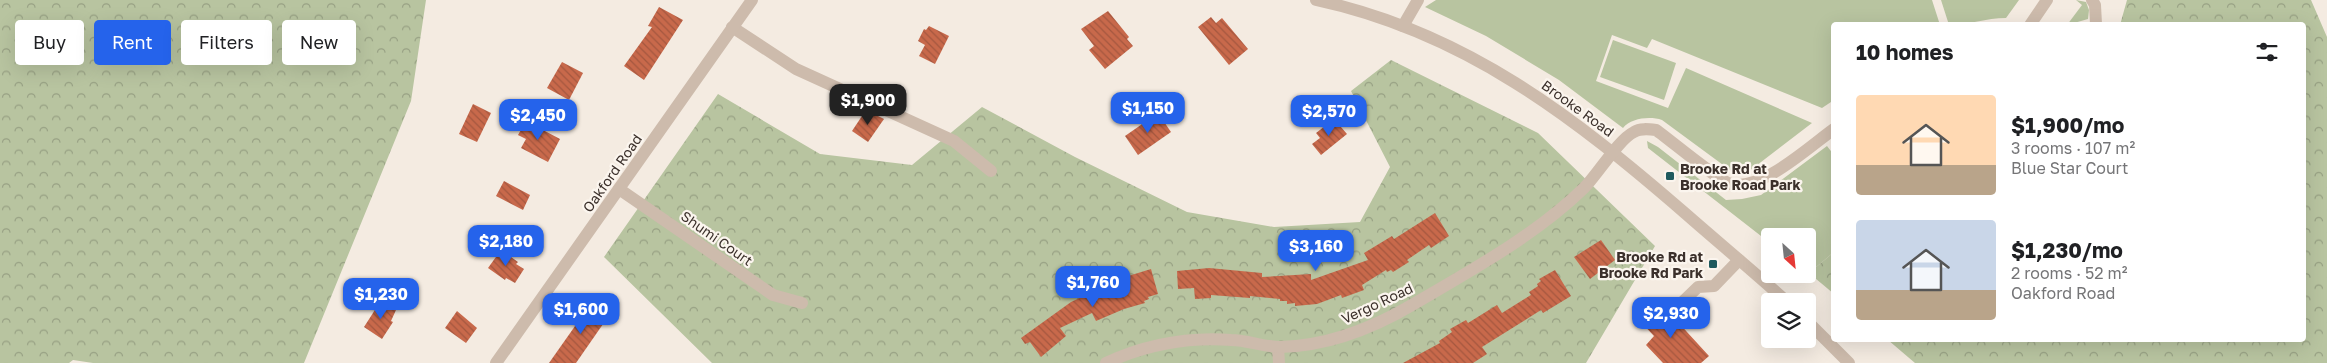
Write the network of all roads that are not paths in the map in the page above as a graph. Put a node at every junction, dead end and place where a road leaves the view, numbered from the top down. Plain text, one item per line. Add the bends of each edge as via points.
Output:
1 (752, 0) edge
2 (1316, 0) edge
3 (1418, 0) edge
4 (2047, 0) edge
5 (2092, 0) edge
6 (2032, 22) edge
7 (2096, 22) edge
8 (1403, 26) junction
9 (732, 27) junction
10 (1831, 131) edge
11 (1614, 152) junction
12 (991, 172) dead end
13 (619, 189) junction
14 (1739, 260) junction
15 (1777, 293) edge
16 (802, 304) dead end
17 (1670, 314) dead end
18 (1816, 330) edge
19 (1278, 347) junction
20 (496, 363) edge
21 (1106, 363) edge
22 (1279, 363) edge
23 (1849, 363) edge

1 - 9 street, Oakford Road
2 - 8 street, Brooke Road
3 - 8 street
4 - 6 street
5 - 7 street
8 - 11 street, Brooke Road via 1466,54 1520,85 1568,116
9 - 12 street via 796,69 954,140
9 - 13 street, Oakford Road
10 - 11 street, Vergo Road via 1764,179 1745,186 1729,184 1656,130 1644,128 1633,132
11 - 14 street, Brooke Road
11 - 19 street, Vergo Road via 1564,207 1410,307 1360,331 1312,344
13 - 16 street, Shumi Court via 773,295
13 - 20 street, Oakford Road
14 - 15 street, Brooke Road
14 - 17 street via 1714,286 1698,288
18 - 23 street
19 - 21 street, Vergo Road via 1232,340 1183,341 1132,351
19 - 22 street

